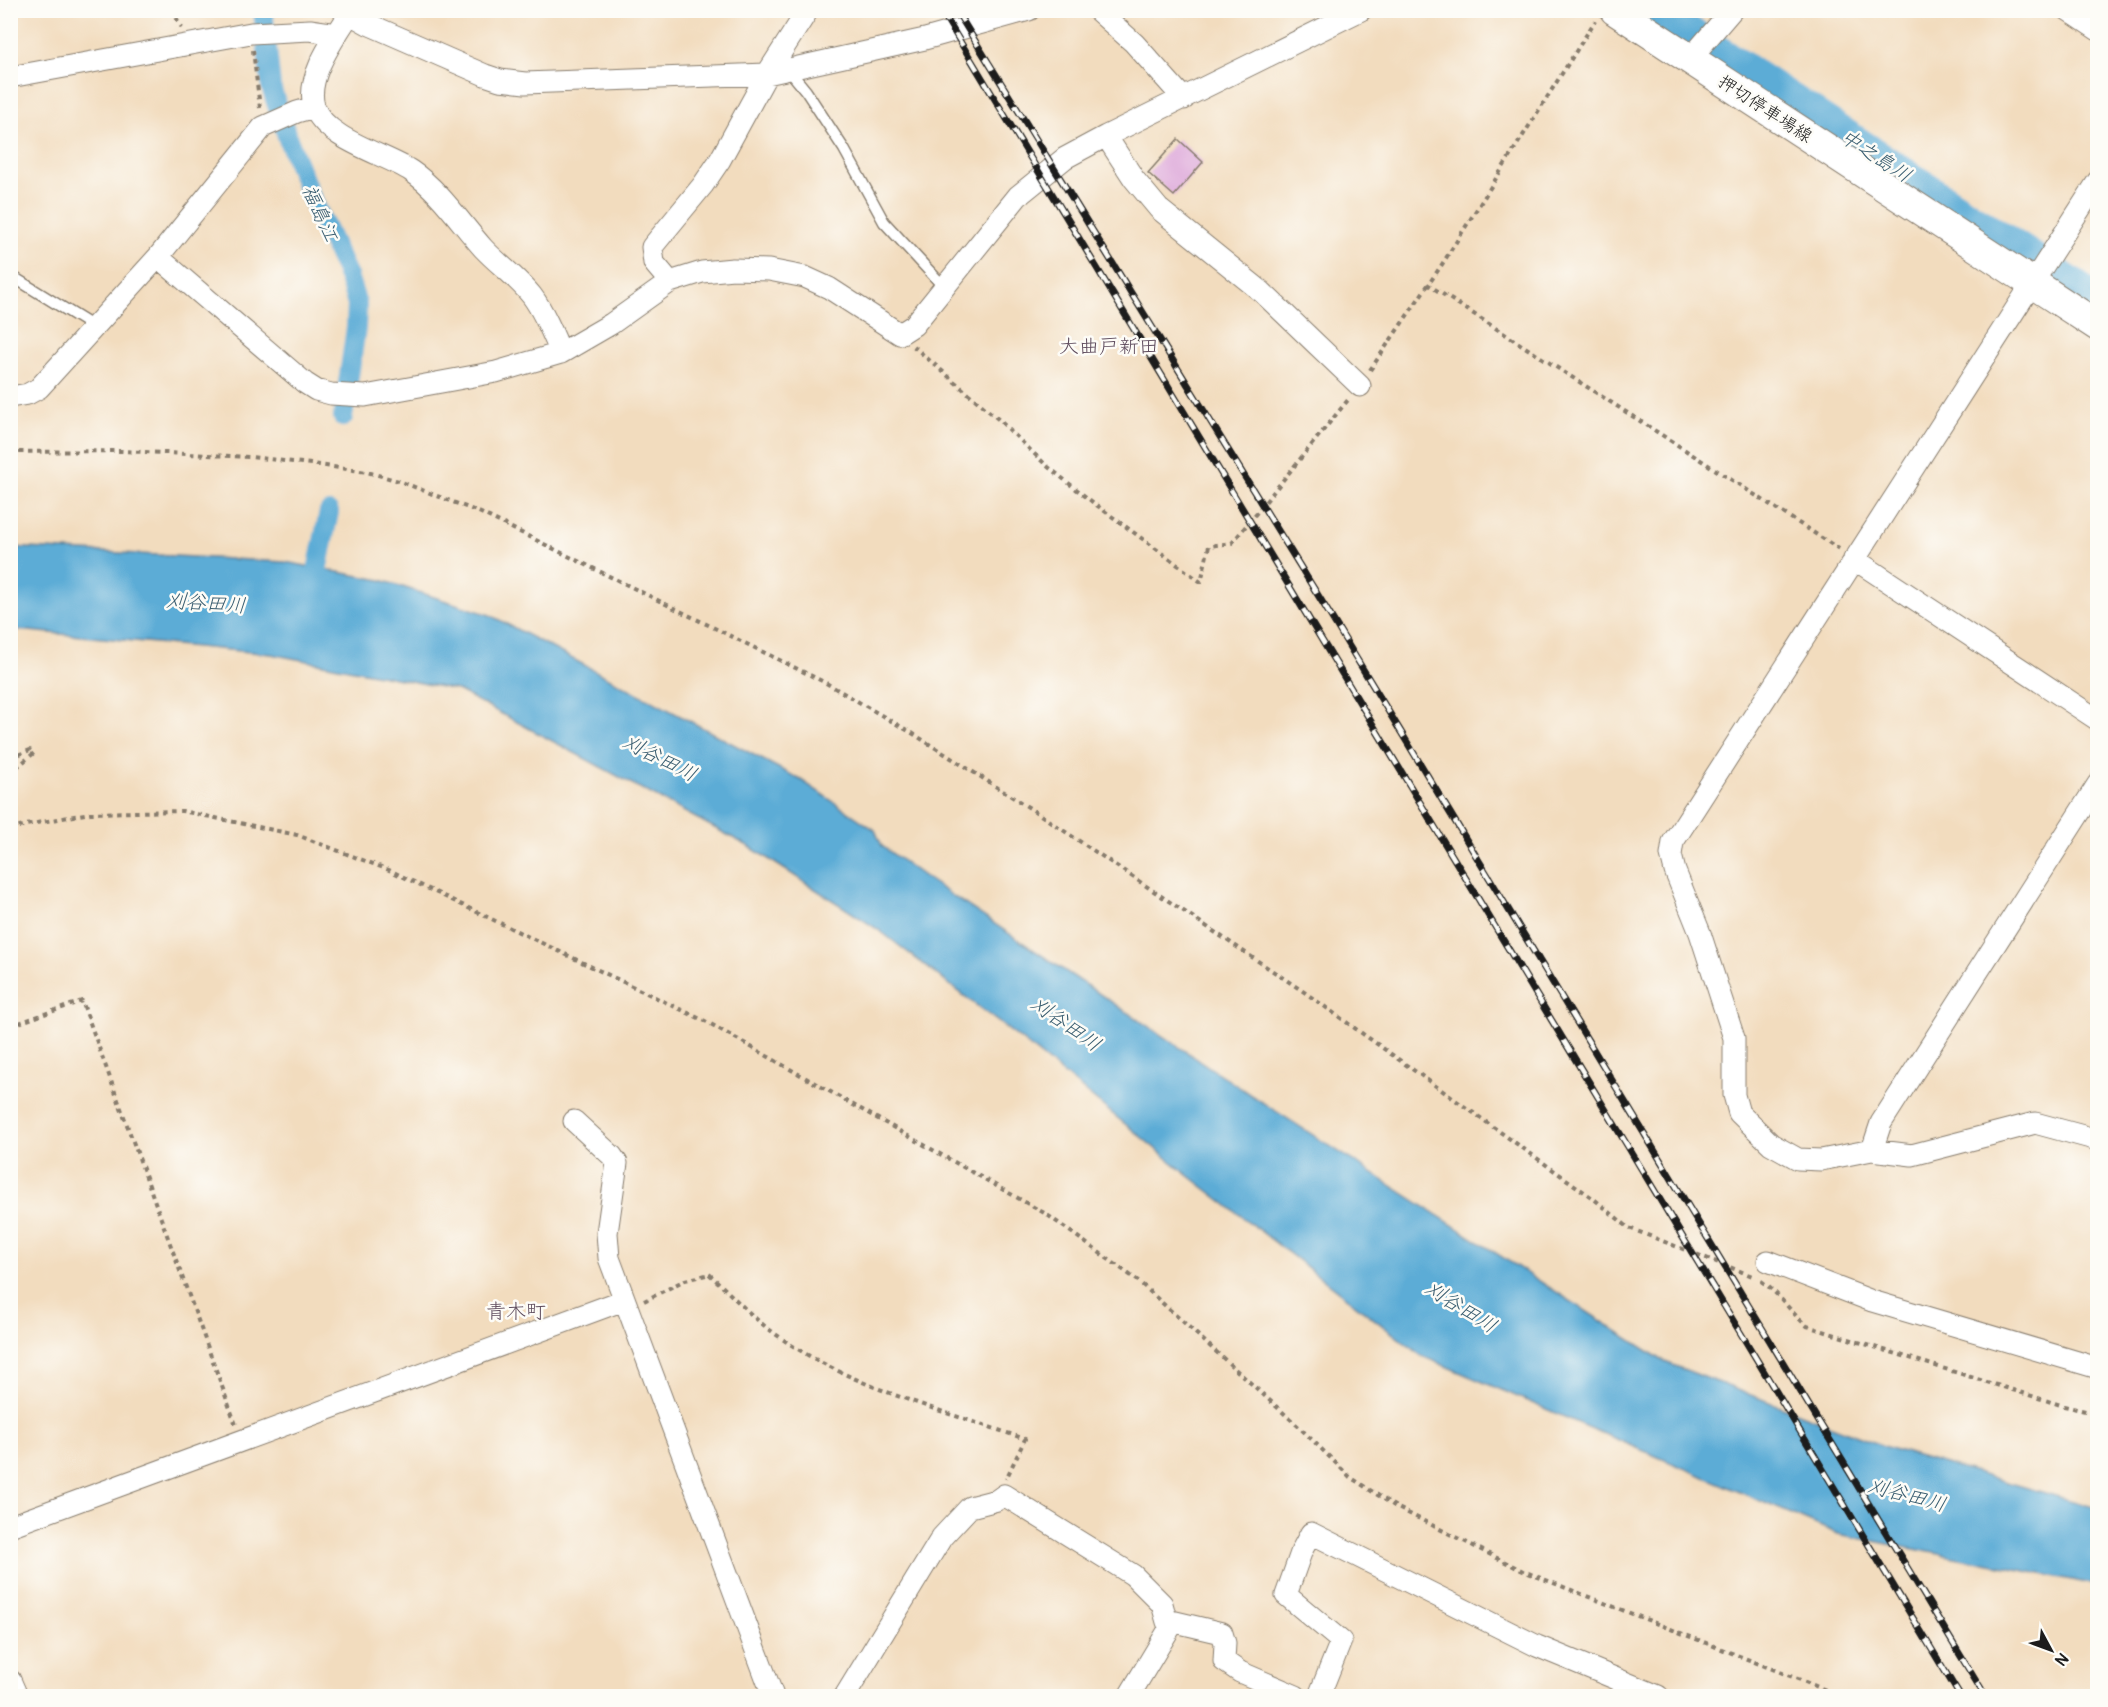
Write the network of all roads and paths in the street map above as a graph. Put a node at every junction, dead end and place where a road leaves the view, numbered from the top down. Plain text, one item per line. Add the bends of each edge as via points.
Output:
1 (808, 10) edge
2 (1029, 10) edge
3 (1097, 10) edge
4 (1361, 10) edge
5 (1732, 10) edge
6 (2071, 11) edge
7 (351, 12) edge
8 (1606, 15) edge
9 (2097, 30) edge
10 (252, 33) junction
11 (337, 34) junction
12 (1689, 60) junction
13 (788, 69) junction
14 (767, 75) junction
15 (10, 77) edge
16 (1184, 99) junction
17 (305, 109) junction
18 (267, 125) junction
19 (1106, 136) junction
20 (2097, 181) edge
21 (158, 257) junction
22 (10, 275) edge
23 (670, 282) junction
24 (1427, 284) junction
25 (2031, 284) junction
26 (944, 287) junction
27 (2097, 326) edge
28 (94, 327) junction
29 (900, 334) junction
30 (561, 353) junction
31 (1360, 386) junction
32 (10, 397) edge
33 (10, 452) edge
34 (1854, 559) junction
35 (2097, 720) edge
36 (10, 759) edge
37 (10, 772) edge
38 (2097, 784) edge
39 (10, 830) edge
40 (10, 1026) edge
41 (574, 1121) dead end
42 (2097, 1140) edge
43 (1872, 1150) junction
44 (1768, 1261) dead end
45 (624, 1300) junction
46 (2097, 1368) edge
47 (2097, 1414) edge
48 (242, 1441) junction
49 (994, 1501) junction
50 (10, 1526) edge
51 (1167, 1620) junction
52 (10, 1680) edge
53 (17, 1696) edge
54 (773, 1696) edge
55 (845, 1696) edge
56 (1129, 1696) edge
57 (1296, 1696) edge
58 (1320, 1696) edge
59 (1658, 1696) edge
60 (1841, 1696) edge

1 - 14 street
2 - 13 street via 925,39
3 - 16 street
4 - 16 street
5 - 12 street
6 - 9 street
7 - 11 street
7 - 14 street via 389,33 500,80 525,83
8 - 12 main road, 押切停車場線
8 - 24 path
10 - 11 street via 310,30
10 - 15 street
10 - 18 path via 258,98
11 - 17 street via 316,72
12 - 25 main road, 押切停車場線
13 - 14 street
13 - 26 lane via 844,149 884,222
14 - 23 street via 714,168 652,248 654,263
16 - 19 street
17 - 18 street
17 - 30 street via 346,140 410,171 433,190 532,296
18 - 21 street
19 - 26 street via 1065,158 1018,196
19 - 31 street via 1159,209 1262,292
20 - 25 street
21 - 28 street
21 - 30 street via 305,383 331,394 365,396 496,372
22 - 28 lane
23 - 29 street via 702,272 733,269 805,277
23 - 30 street
24 - 31 path
24 - 34 path
25 - 27 main road, 押切停車場線
25 - 34 street
26 - 29 street via 914,325
28 - 32 street via 39,388
29 - 31 path via 1047,466 1201,582 1209,546 1232,543
33 - 47 path via 122,451 251,457 320,465 399,481 480,513 826,683 912,733 1307,994 1594,1198 1629,1228 1753,1275 1807,1326
34 - 35 street
34 - 43 street via 1673,842 1671,855 1734,1038 1734,1095 1739,1113 1771,1144 1798,1159 1821,1160
36 - 37 path via 30,750 34,753
38 - 43 street via 1881,1123
39 - 60 path via 90,813 182,811 297,835 389,870 706,1022 1046,1214 1137,1280 1350,1478 1396,1507 1523,1571
40 - 48 path via 82,1001
41 - 45 street via 617,1163 607,1233 609,1258
42 - 43 street via 2035,1123 1911,1155
44 - 46 street via 1872,1301
45 - 48 street
45 - 49 path via 639,1304 708,1272 762,1324 863,1384 1025,1438
45 - 54 street
48 - 50 street
49 - 51 street via 1004,1495 1134,1575 1162,1604
49 - 55 street via 970,1507 942,1537
51 - 56 street via 1171,1626
51 - 57 street via 1222,1633 1224,1660 1240,1672
52 - 53 street
58 - 59 street via 1341,1641 1286,1595 1311,1533 1537,1646

